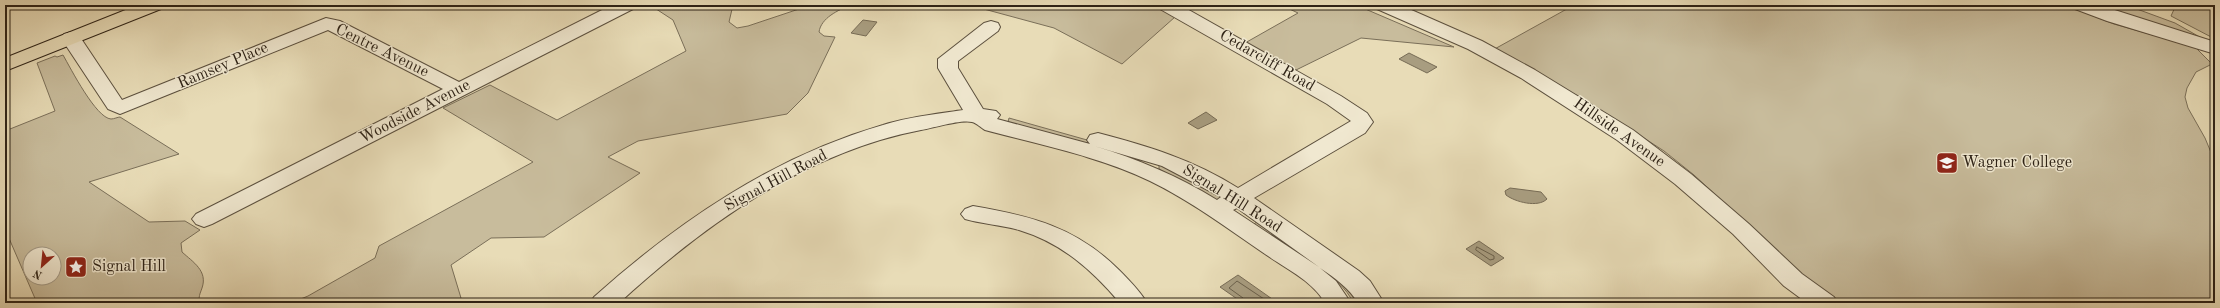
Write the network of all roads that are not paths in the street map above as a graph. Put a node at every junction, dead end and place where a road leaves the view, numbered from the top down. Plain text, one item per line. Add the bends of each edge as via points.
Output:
1 (154, 5) edge
2 (626, 5) edge
3 (1167, 5) edge
4 (1384, 5) edge
5 (2082, 5) edge
6 (326, 24) joint
7 (991, 27) dead end
8 (72, 38) junction
9 (2215, 48) edge
10 (5, 65) edge
11 (460, 90) junction
12 (977, 116) junction
13 (1226, 204) junction
14 (973, 214) dead end
15 (204, 219) dead end
16 (603, 303) edge
17 (1134, 303) edge
18 (1338, 303) edge
19 (1371, 303) edge
20 (1826, 303) edge

1 - 8 main road
2 - 11 street, Woodside Avenue
3 - 13 street, Cedarcliff Road via 1334,100 1360,117 1362,122 1357,128
4 - 20 street, Hillside Avenue via 1475,45 1528,74 1625,135 1683,179 1741,229 1793,280
5 - 9 street
6 - 8 street, Ramsey Place via 120,108 115,106
6 - 11 street, Centre Avenue via 333,25
7 - 12 street via 948,59 948,68
8 - 10 main road
11 - 15 street, Woodside Avenue
12 - 13 street, Signal Hill Road via 993,125 1140,160 1157,176
12 - 16 street, Signal Hill Road via 910,124 869,136 806,161 680,236
13 - 18 street, Signal Hill Road via 1319,280
13 - 19 street, Signal Hill Road via 1350,277 1361,287
14 - 17 street via 1012,219 1063,238 1106,270

